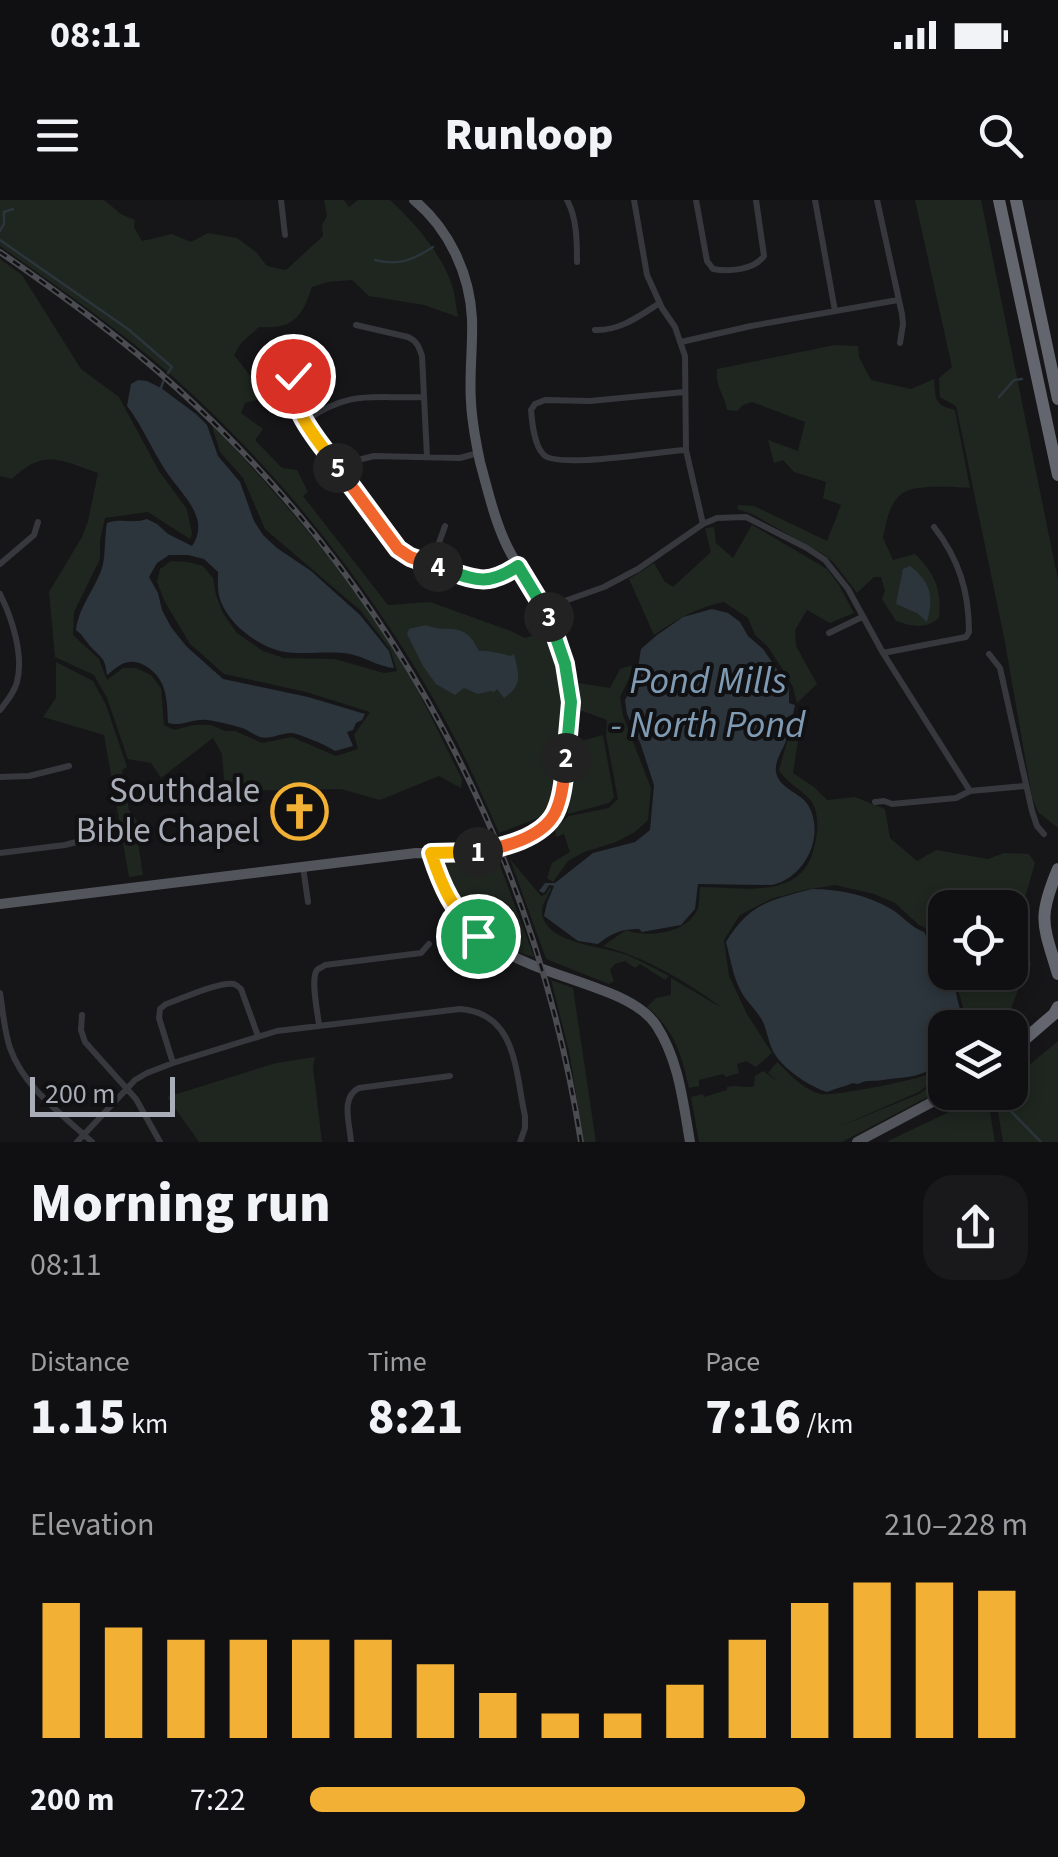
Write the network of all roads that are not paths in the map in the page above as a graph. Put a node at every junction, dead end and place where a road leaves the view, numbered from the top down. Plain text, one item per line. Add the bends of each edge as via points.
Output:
1 (281, 200) edge
2 (414, 200) edge
3 (567, 200) edge
4 (634, 200) edge
5 (696, 200) edge
6 (756, 200) edge
7 (816, 200) edge
8 (877, 200) edge
9 (999, 200) edge
10 (1016, 200) edge
11 (285, 235) dead end
12 (577, 262) dead end
13 (898, 300) junction
14 (660, 304) junction
15 (835, 311) junction
16 (356, 325) dead end
17 (594, 330) dead end
18 (681, 342) junction
19 (900, 343) dead end
20 (297, 362) dead end
21 (684, 392) junction
22 (423, 397) junction
23 (1058, 399) edge
24 (305, 421) junction
25 (686, 450) junction
26 (478, 452) junction
27 (427, 457) junction
28 (341, 472) junction
29 (1058, 475) edge
30 (38, 522) dead end
31 (703, 524) junction
32 (444, 526) dead end
33 (934, 527) dead end
34 (0, 564) edge
35 (431, 565) junction
36 (518, 566) junction
37 (0, 594) edge
38 (545, 608) junction
39 (862, 616) junction
40 (829, 633) dead end
41 (883, 653) junction
42 (989, 654) dead end
43 (0, 710) edge
44 (69, 766) dead end
45 (0, 778) edge
46 (1026, 786) junction
47 (970, 791) junction
48 (875, 802) dead end
49 (1044, 834) dead end
50 (84, 840) dead end
51 (0, 853) edge
52 (431, 853) junction
53 (303, 866) junction
54 (1058, 868) edge
55 (308, 902) dead end
56 (0, 904) edge
57 (429, 944) dead end
58 (1054, 953) edge
59 (1058, 974) edge
60 (0, 994) edge
61 (1058, 1007) edge
62 (82, 1015) dead end
63 (1058, 1019) edge
64 (320, 1026) junction
65 (258, 1036) junction
66 (1028, 1038) edge
67 (1028, 1042) edge
68 (173, 1062) junction
69 (450, 1076) dead end
70 (127, 1088) junction
71 (928, 1104) edge
72 (84, 1135) junction
73 (77, 1142) edge
74 (92, 1142) edge
75 (160, 1142) edge
76 (352, 1142) edge
77 (520, 1142) edge
78 (690, 1142) edge
79 (857, 1142) edge

1 - 11 street
2 - 26 main road via 456,253 468,294
3 - 12 street
4 - 14 street via 646,274
5 - 6 street via 707,261 724,271 757,264 764,256
7 - 15 street
8 - 13 street
9 - 29 highway
10 - 23 highway
13 - 15 street
13 - 19 street
14 - 17 street via 627,323
14 - 18 street
15 - 18 street
16 - 22 street via 416,342
18 - 21 street
20 - 24 street via 292,392
21 - 25 street
21 - 25 street via 545,400 531,410 538,447 551,460
22 - 24 street via 351,398
22 - 27 street
24 - 28 street
25 - 31 street
26 - 27 street
26 - 36 main road via 499,527
27 - 28 street via 366,457
28 - 35 street via 398,549
30 - 34 street via 34,535
31 - 38 street via 638,569
31 - 39 street via 746,517 807,548 826,560
32 - 35 street
33 - 41 street via 961,573 966,638
35 - 36 street via 490,580
36 - 38 main road
37 - 43 street via 19,671
38 - 52 main road via 571,702 554,816 500,848
39 - 40 street
39 - 41 street
41 - 47 street
42 - 46 street via 1000,668
44 - 45 street
46 - 47 street
46 - 49 street
47 - 48 street via 956,798
50 - 51 street
52 - 53 main road
52 - 78 main road via 456,912 478,936 498,951 616,995 654,1022 677,1072
53 - 55 street
53 - 56 main road
54 - 58 highway via 1043,914
57 - 64 street via 420,953 318,969
58 - 59 highway
60 - 72 street via 18,1066
61 - 66 highway
62 - 70 street via 85,1042
63 - 67 main road
64 - 65 street
64 - 77 street via 480,1012 509,1041 525,1116
65 - 68 street
65 - 68 street via 242,988 214,988 160,1009
68 - 70 street
69 - 76 street via 352,1092
70 - 72 street
70 - 75 street
71 - 79 main road
72 - 73 street
72 - 74 street

